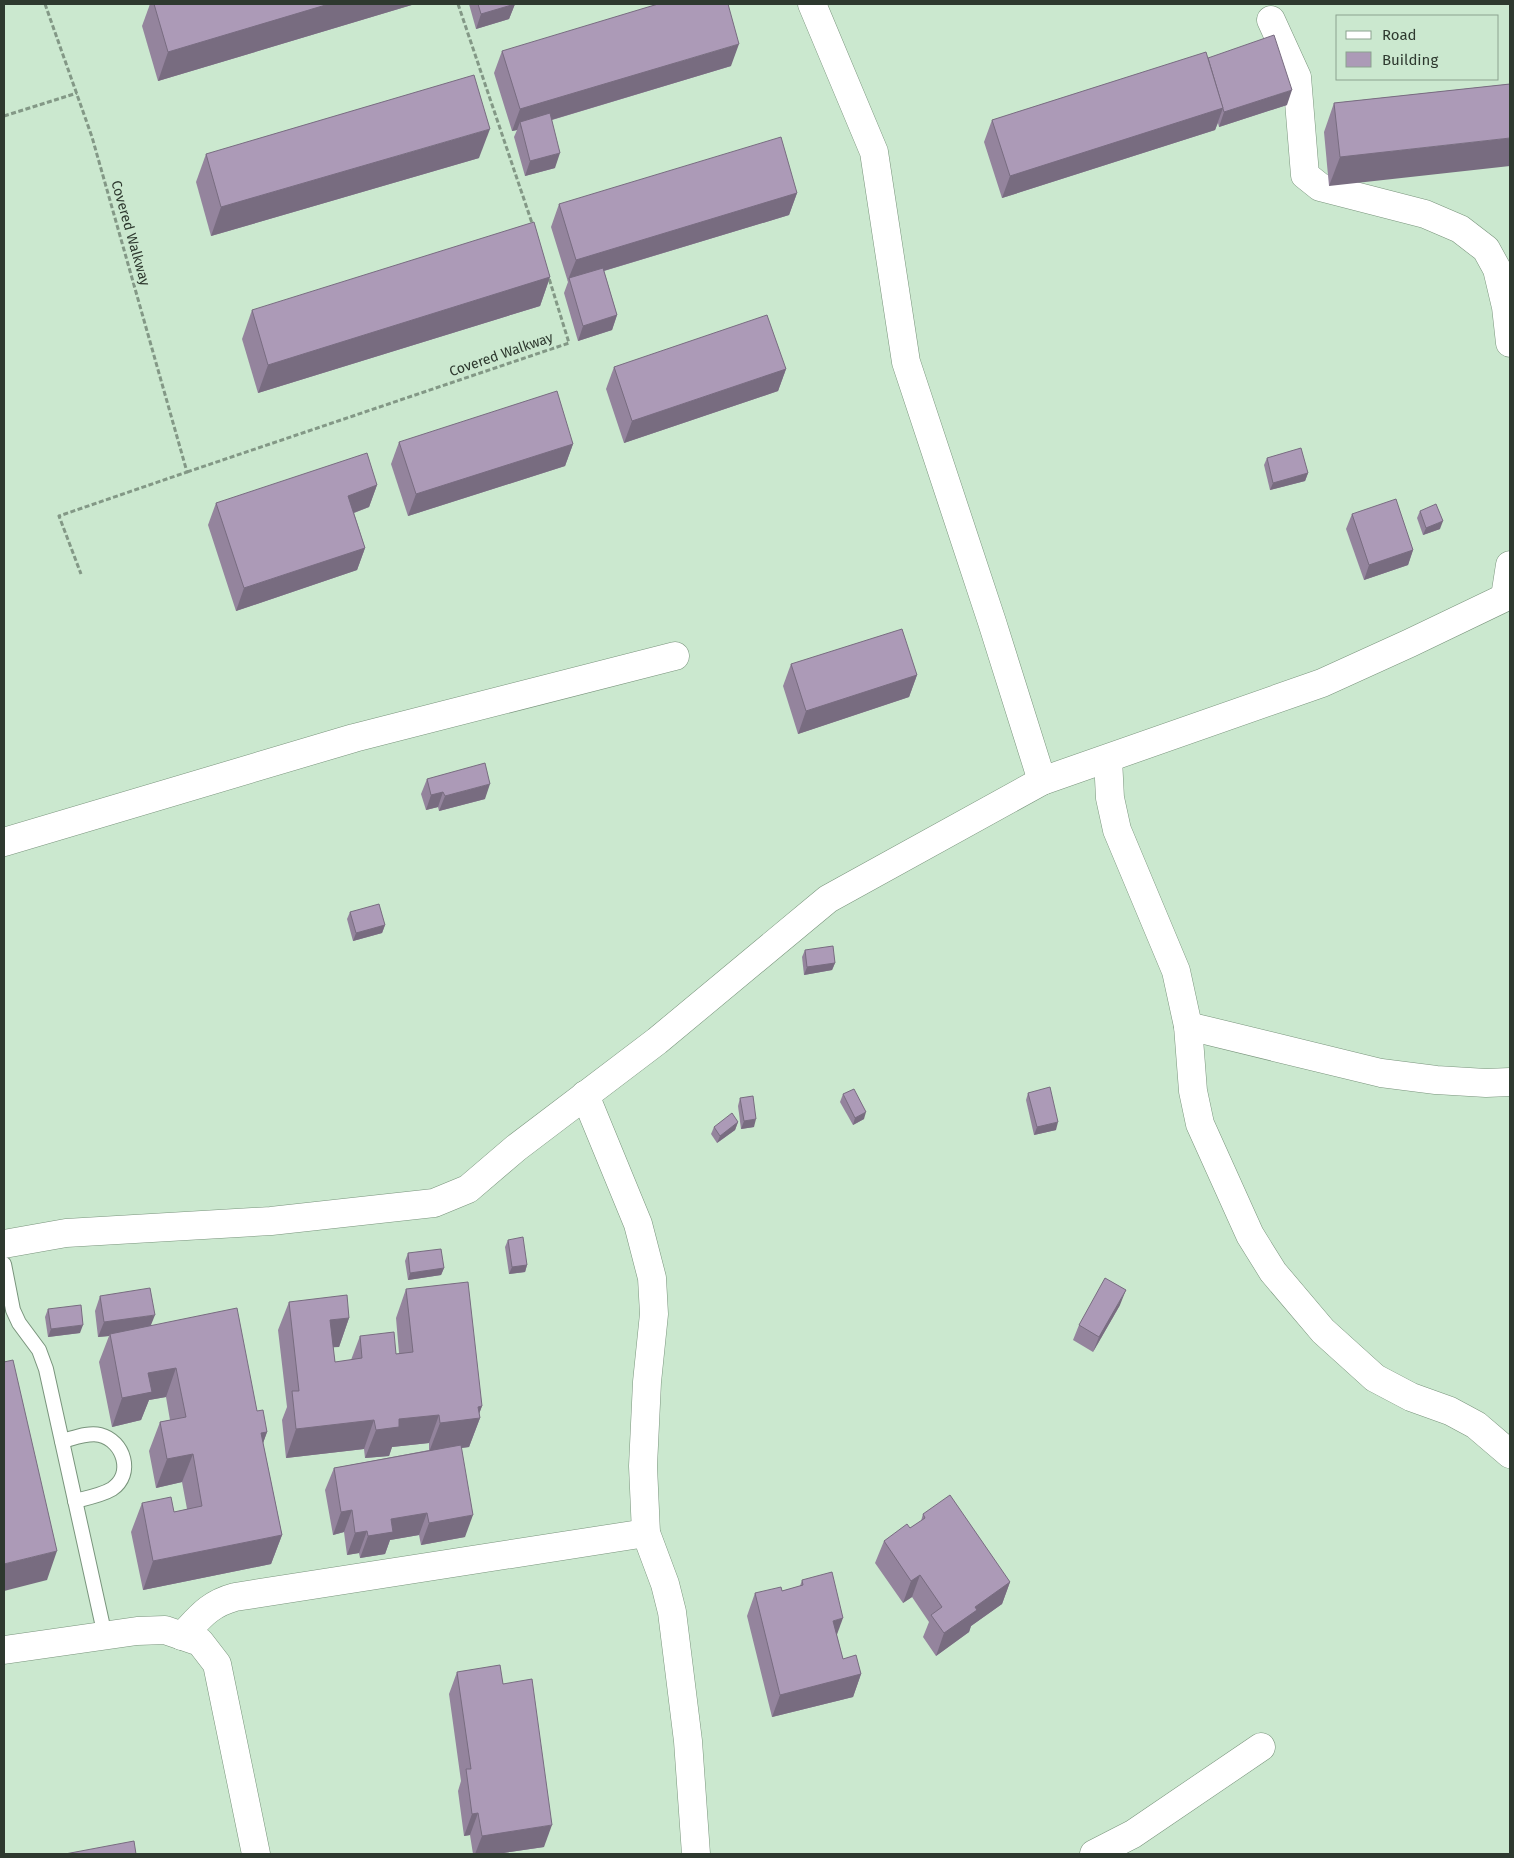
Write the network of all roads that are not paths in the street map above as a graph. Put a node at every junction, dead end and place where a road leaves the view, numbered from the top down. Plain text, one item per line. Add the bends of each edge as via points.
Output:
1 (812, 4) edge
2 (1271, 20) dead end
3 (1510, 343) edge
4 (1510, 565) edge
5 (1508, 596) edge
6 (675, 656) dead end
7 (1108, 758) junction
8 (1042, 782) junction
9 (4, 842) edge
10 (1188, 1026) junction
11 (1510, 1082) edge
12 (585, 1095) junction
13 (4, 1244) edge
14 (4, 1264) edge
15 (62, 1441) junction
16 (1510, 1454) edge
17 (75, 1501) junction
18 (646, 1533) junction
19 (105, 1636) junction
20 (182, 1636) junction
21 (4, 1650) edge
22 (1261, 1747) dead end
23 (256, 1854) edge
24 (696, 1854) edge
25 (1094, 1854) edge

1 - 8 street via 874,152 906,362
2 - 3 street via 1297,77 1304,175 1320,188 1425,214 1460,229 1486,249 1497,269
4 - 5 street
5 - 7 street via 1322,683
6 - 9 street via 354,738
7 - 8 street
7 - 10 street via 1110,798 1117,830 1176,971
8 - 12 street via 828,899 657,1041
10 - 11 street via 1380,1073 1436,1080
10 - 16 street via 1193,1091 1200,1124 1250,1235 1273,1272 1323,1331 1375,1378 1476,1425
12 - 13 street via 468,1189 434,1203 271,1221 66,1233
12 - 18 street via 638,1224 652,1278 654,1314 643,1466
14 - 15 lane via 12,1310 39,1350 46,1369
15 - 17 lane
15 - 17 lane via 100,1435 117,1443 124,1457 122,1475 111,1490
17 - 19 lane
18 - 20 street via 235,1597 208,1609
18 - 24 street via 672,1612 688,1741
19 - 20 street via 165,1630
19 - 21 street
20 - 23 street via 200,1642 217,1664
22 - 25 street via 1133,1834

